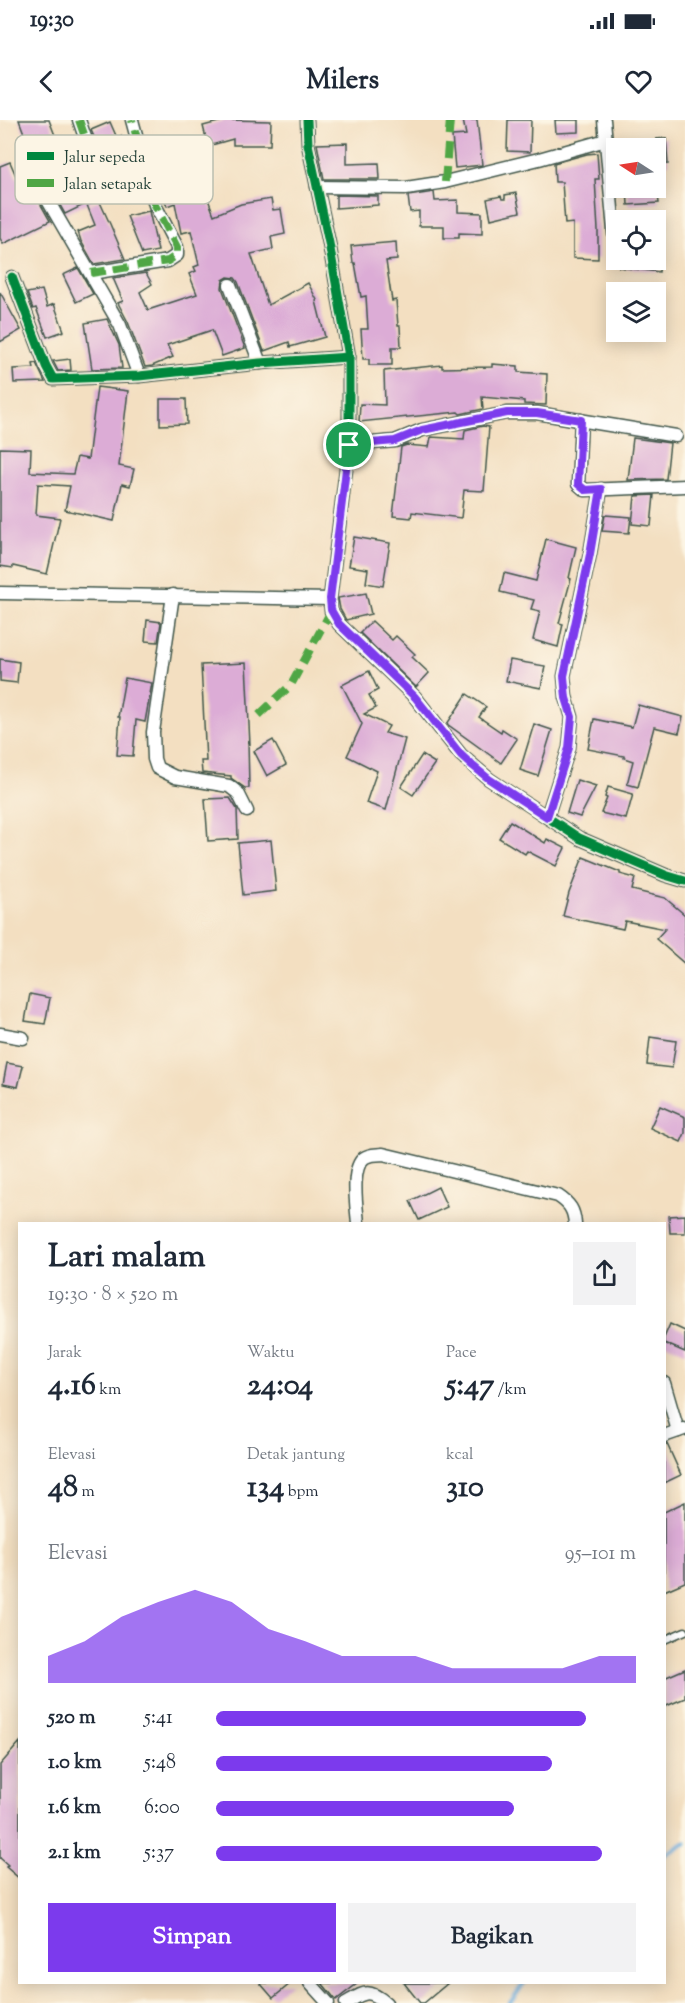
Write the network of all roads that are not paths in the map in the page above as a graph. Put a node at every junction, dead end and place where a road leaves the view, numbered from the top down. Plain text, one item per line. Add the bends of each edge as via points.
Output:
1 (79, 120) edge
2 (132, 120) edge
3 (307, 120) edge
4 (604, 120) edge
5 (84, 135) edge
6 (136, 135) edge
7 (606, 140) joint
8 (317, 187) junction
9 (50, 204) edge
10 (155, 204) edge
11 (91, 273) junction
12 (12, 277) dead end
13 (230, 285) dead end
14 (350, 357) junction
15 (260, 363) junction
16 (139, 376) junction
17 (581, 420) junction
18 (676, 436) dead end
19 (349, 445) junction
20 (685, 486) edge
21 (601, 489) junction
22 (0, 593) edge
23 (173, 595) junction
24 (330, 599) junction
25 (248, 811) dead end
26 (547, 817) junction
27 (685, 881) edge
28 (0, 1034) edge
29 (23, 1038) dead end
30 (358, 1222) edge
31 (575, 1222) edge
32 (666, 1388) edge
33 (682, 1430) edge
34 (666, 1435) edge
35 (685, 1631) edge
36 (666, 1639) edge
37 (311, 1984) edge
38 (328, 2003) edge
39 (346, 2003) edge
40 (386, 2003) edge

1 - 5 street
2 - 6 street
3 - 8 street
4 - 7 street
7 - 8 street via 445,182 406,188
8 - 14 street
9 - 11 street
10 - 11 street via 177,247 177,255 168,261
11 - 16 street via 120,326
12 - 16 street via 53,379
13 - 15 street
14 - 15 street
14 - 19 street
15 - 16 street
17 - 18 street
17 - 19 street via 507,413 422,430 395,441
17 - 21 street via 578,484 585,490
19 - 24 street
20 - 21 street
21 - 26 street via 564,676 572,717 569,748
22 - 23 street
23 - 24 street
23 - 25 street via 153,732 157,768 175,777 229,786
24 - 26 street via 339,624 415,697 461,755 489,779
26 - 27 street via 579,838
28 - 29 street
30 - 31 street via 357,1167 370,1155 383,1154 558,1196 573,1210
32 - 33 street
33 - 34 street
35 - 36 lane
37 - 38 street
39 - 40 street via 369,1992

